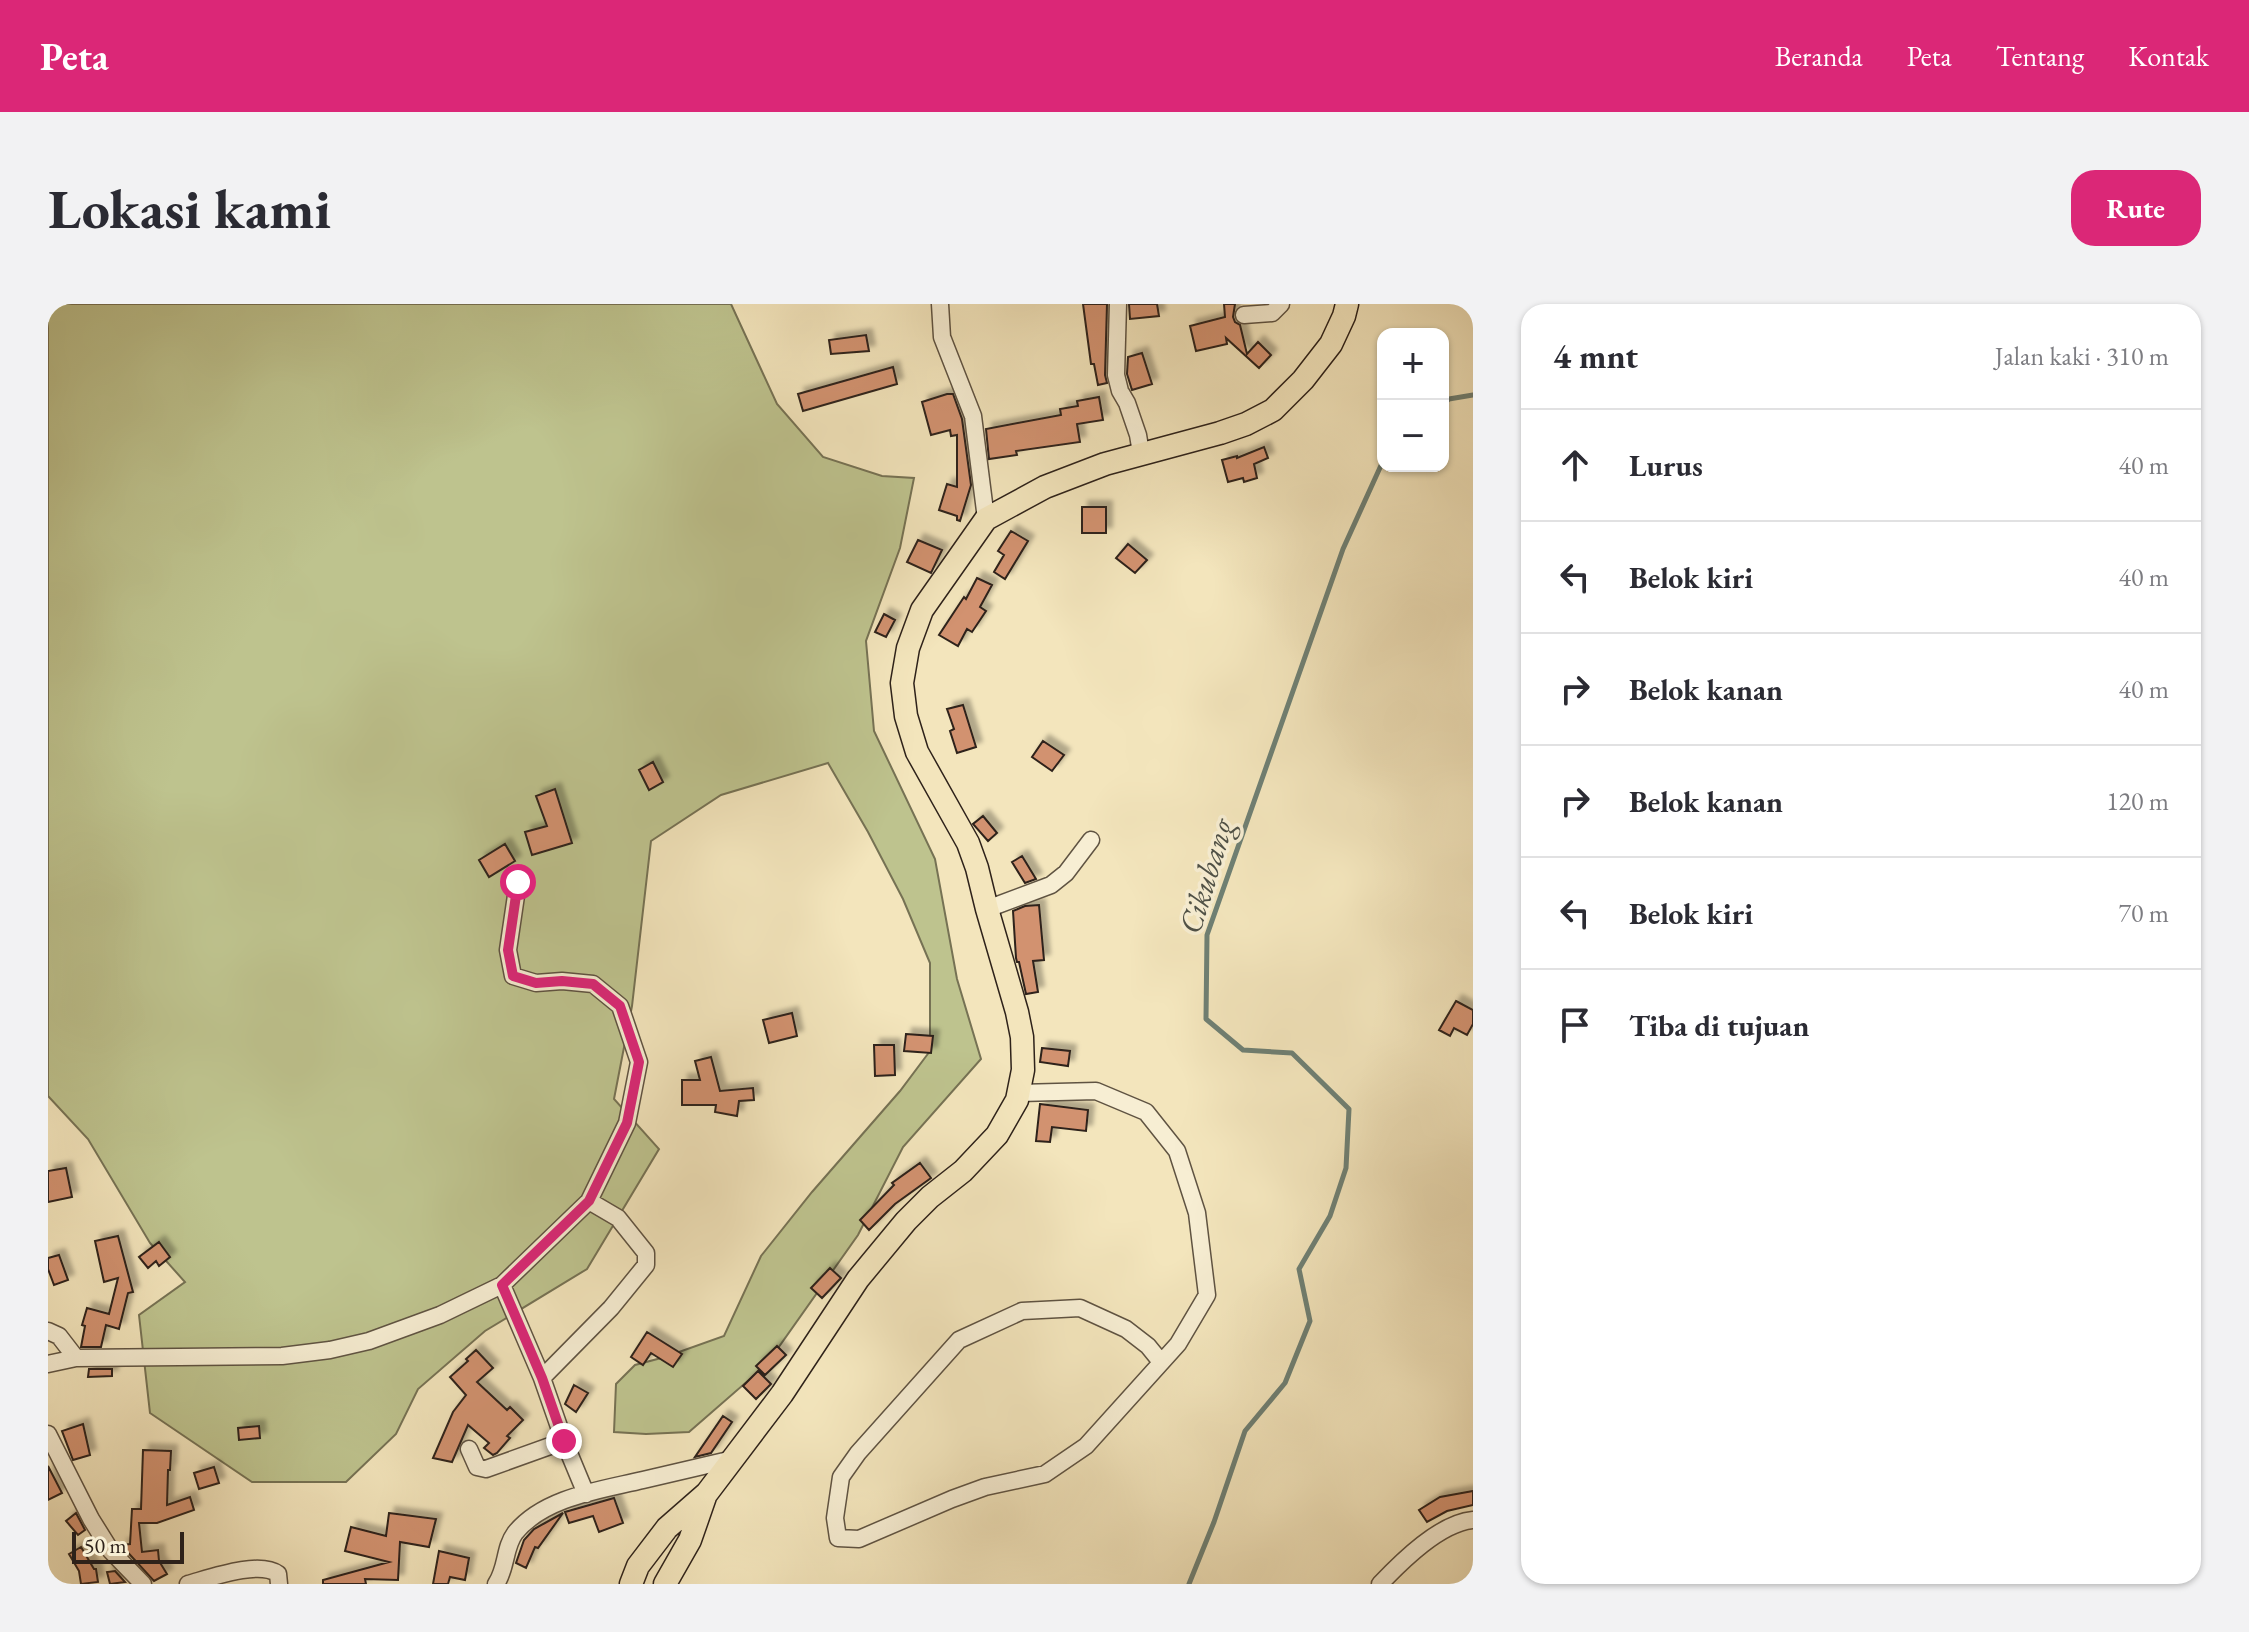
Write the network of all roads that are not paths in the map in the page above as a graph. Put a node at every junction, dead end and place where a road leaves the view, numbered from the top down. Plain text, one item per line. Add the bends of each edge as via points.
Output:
1 (940, 304) edge
2 (1118, 304) edge
3 (1281, 304) edge
4 (1347, 304) edge
5 (1244, 315) dead end
6 (1141, 453) junction
7 (986, 519) junction
8 (1091, 840) dead end
9 (518, 882) dead end
10 (987, 909) junction
11 (1019, 1093) junction
12 (589, 1201) junction
13 (502, 1285) junction
14 (48, 1331) edge
15 (76, 1358) junction
16 (1161, 1362) junction
17 (48, 1364) edge
18 (542, 1378) junction
19 (48, 1434) edge
20 (564, 1441) junction
21 (469, 1449) dead end
22 (733, 1459) junction
23 (707, 1493) junction
24 (586, 1494) junction
25 (1473, 1520) edge
26 (143, 1584) edge
27 (188, 1584) edge
28 (279, 1584) edge
29 (496, 1584) edge
30 (631, 1584) edge
31 (665, 1584) edge
32 (1380, 1584) edge

1 - 7 street via 942,337 973,416
2 - 6 street via 1116,375
3 - 5 street via 1272,313
4 - 6 highway via 1331,344 1273,410 1220,433
6 - 7 highway via 1045,487
7 - 10 highway via 922,610 902,683 917,752 968,843
8 - 10 street via 1051,885
9 - 12 street via 508,950 513,976 536,983 593,984 620,1006 639,1062 627,1123
10 - 11 highway via 1022,1037
11 - 16 street via 1096,1091 1146,1112 1177,1151 1197,1213 1207,1295
11 - 22 highway via 997,1135 906,1221 858,1279
12 - 13 street
12 - 18 street via 618,1218 646,1253 646,1265
13 - 15 street via 440,1315 330,1350 222,1358
13 - 18 street
14 - 15 street via 59,1336
15 - 17 street
16 - 16 street via 1086,1446 1045,1474 985,1487 859,1539 838,1538 841,1477 959,1340 1022,1311 1080,1308 1126,1329
18 - 20 street
19 - 26 street via 111,1551
20 - 21 street via 486,1469 475,1464
20 - 24 street
22 - 23 highway
22 - 24 street
23 - 30 highway via 667,1528
23 - 31 highway via 690,1540
24 - 29 street via 526,1523 509,1544
25 - 32 street via 1433,1538
27 - 28 street via 269,1569 278,1574

